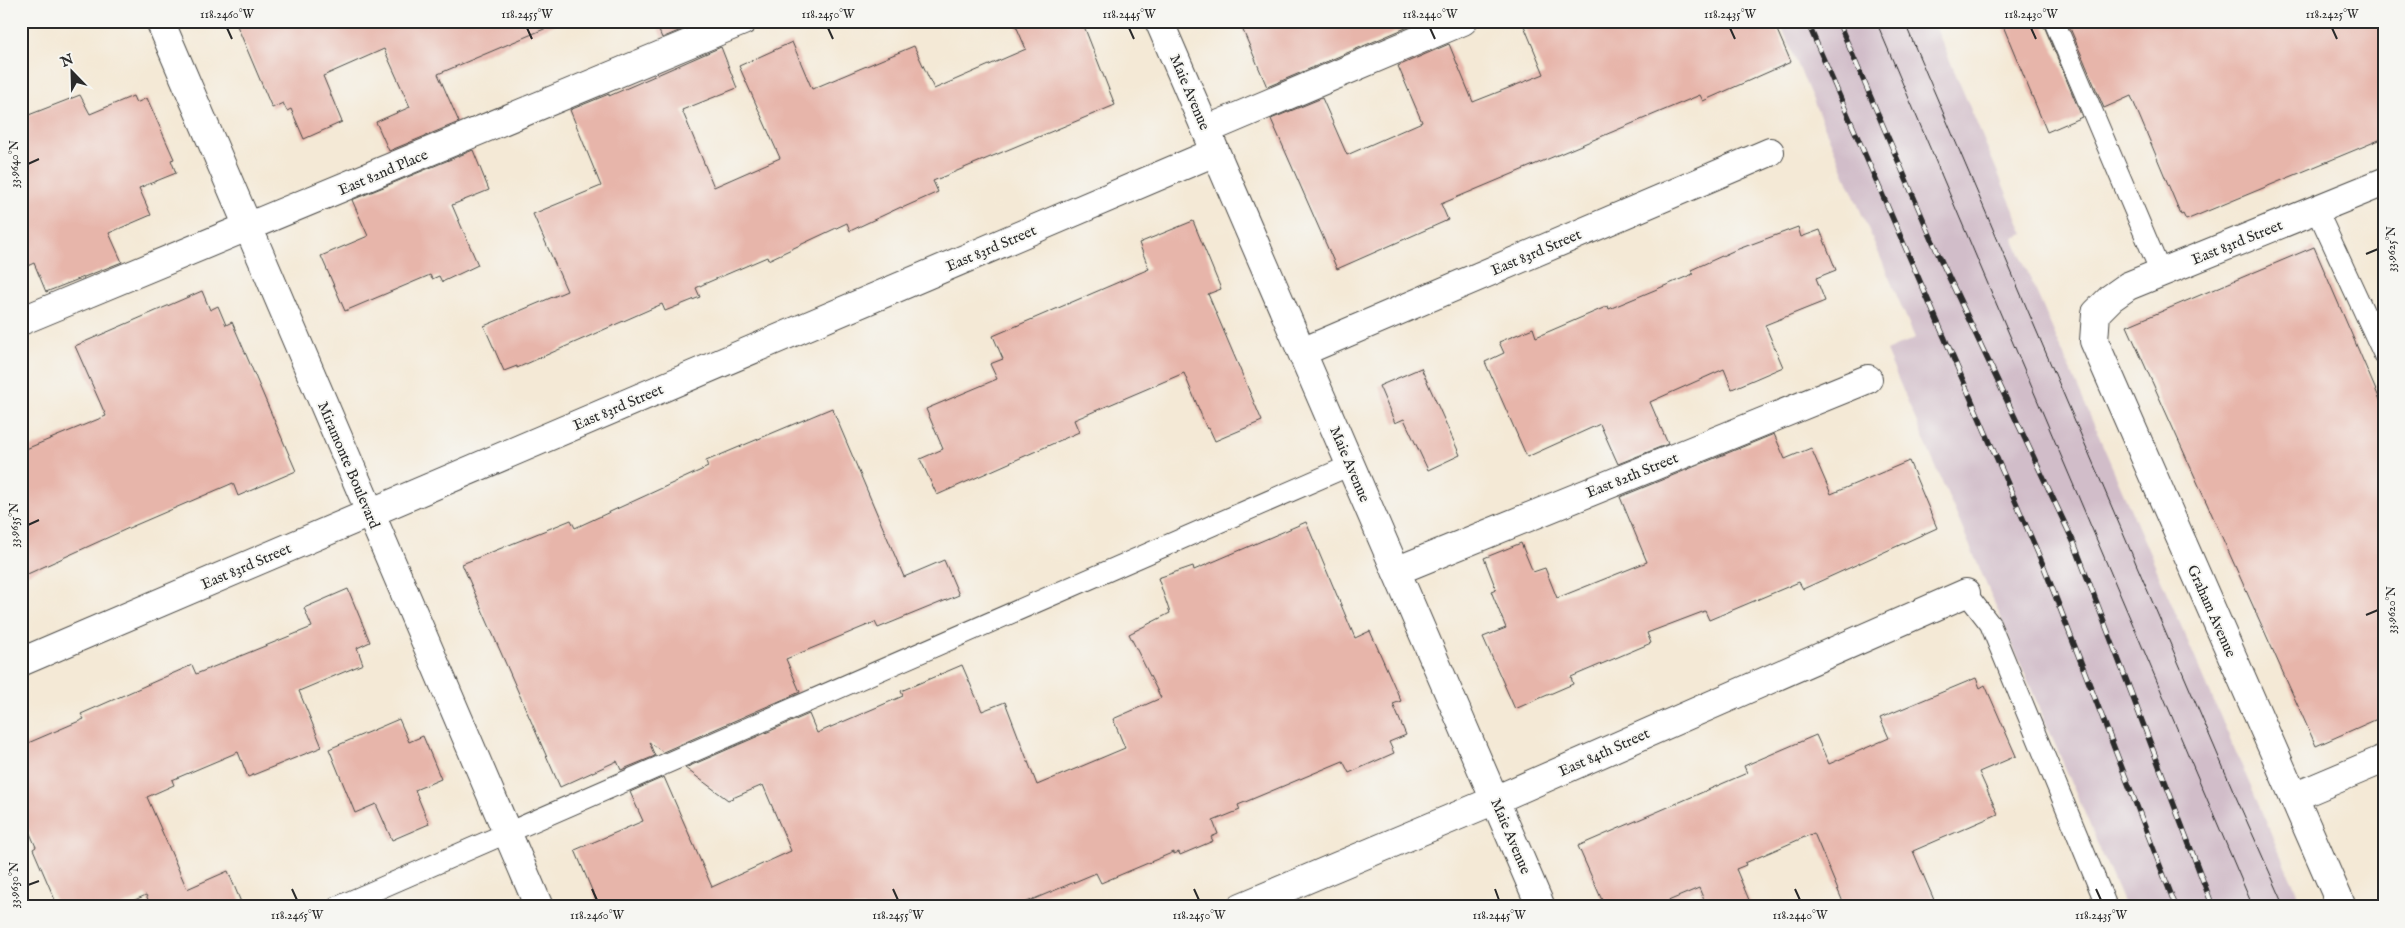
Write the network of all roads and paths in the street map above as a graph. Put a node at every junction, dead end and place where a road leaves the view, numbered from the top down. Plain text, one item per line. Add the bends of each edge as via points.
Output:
1 (160, 21) edge
2 (743, 21) edge
3 (1159, 21) edge
4 (1463, 21) edge
5 (2054, 21) edge
6 (1211, 141) junction
7 (1770, 152) dead end
8 (2384, 182) edge
9 (2316, 210) junction
10 (248, 228) junction
11 (2161, 273) junction
12 (2096, 313) joint
13 (21, 320) edge
14 (1302, 352) junction
15 (2384, 355) edge
16 (1868, 379) dead end
17 (1351, 465) junction
18 (369, 513) junction
19 (1396, 571) junction
20 (1966, 593) joint
21 (21, 662) edge
22 (2384, 759) edge
23 (2294, 797) junction
24 (1495, 800) junction
25 (507, 832) junction
26 (337, 907) edge
27 (539, 907) edge
28 (1242, 907) edge
29 (1541, 907) edge
30 (2107, 907) edge
31 (2342, 907) edge

1 - 10 street, Miramonte Boulevard
2 - 10 street, East 82nd Place
3 - 6 street, Maie Avenue
4 - 6 street, East 83rd Street
5 - 11 lane
6 - 14 street, Maie Avenue
6 - 18 street, East 83rd Street
7 - 14 street, East 83rd Street
8 - 9 street, East 83rd Street
9 - 11 street, East 83rd Street
9 - 15 lane
10 - 13 street, East 82nd Place
10 - 18 street, Miramonte Boulevard
11 - 12 street, East 83rd Street via 2128,286
12 - 23 street, Graham Avenue via 2094,341
14 - 17 street, Maie Avenue
16 - 19 street, East 82th Street
17 - 19 street, Maie Avenue
17 - 25 lane
18 - 21 street, East 83rd Street
18 - 25 street, Miramonte Boulevard
19 - 24 street, Maie Avenue
20 - 24 street, East 84th Street
20 - 30 lane via 1990,624
22 - 23 street
23 - 31 street, Graham Avenue
24 - 28 street, East 84th Street
24 - 29 street, Maie Avenue
25 - 26 lane
25 - 27 street, Miramonte Boulevard

